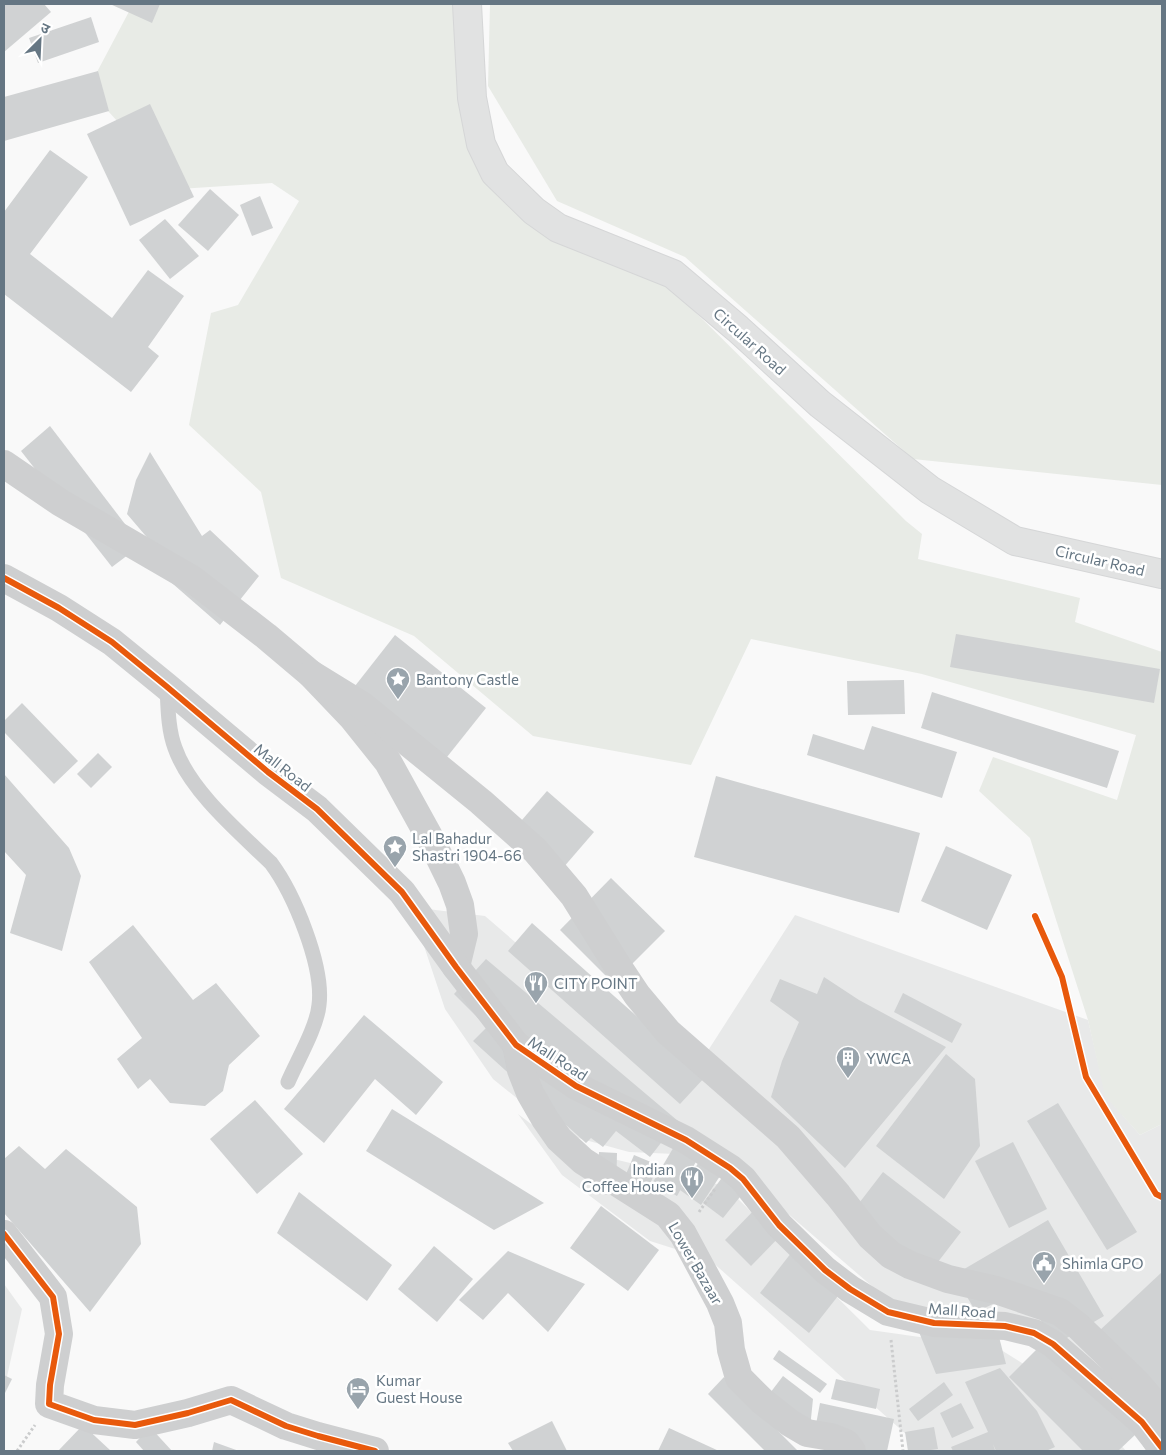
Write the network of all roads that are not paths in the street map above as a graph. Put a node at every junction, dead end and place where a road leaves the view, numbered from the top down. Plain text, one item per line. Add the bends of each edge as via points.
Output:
1 (467, 4) edge
2 (4, 464) edge
3 (1162, 574) edge
4 (4, 578) edge
5 (311, 674) junction
6 (166, 686) junction
7 (456, 967) junction
8 (516, 1045) junction
9 (288, 1082) dead end
10 (4, 1234) edge
11 (1159, 1444) edge
12 (375, 1451) edge
13 (852, 1451) edge

1 - 3 main road, Circular Road via 472,98 480,144 494,173 534,211 558,228 673,274 820,404 930,490 1015,541
2 - 5 street via 61,503 192,579
4 - 6 street, Mall Road via 60,608 112,642
5 - 7 street via 352,717 388,762 431,840 460,905 464,934
5 - 11 street via 363,706 535,850 574,896 632,987 668,1032 788,1137 870,1236 910,1265 1060,1312 1136,1382 1156,1406 1160,1418
6 - 7 street, Mall Road via 268,772 317,808 359,848 402,892
6 - 9 lane via 174,748 185,769 203,795 279,874 315,958 320,983 319,1006
7 - 8 street, Mall Road
8 - 11 street, Mall Road via 576,1086 686,1140 730,1168 743,1179 779,1225 825,1270 850,1289 888,1312 934,1324 1005,1326 1034,1333 1053,1344 1142,1422
8 - 13 street, Lower Bazaar via 530,1093 559,1139 583,1161 668,1215 683,1234 726,1316 739,1378 762,1402 790,1423 846,1443
10 - 12 street via 54,1297 59,1334 50,1404 94,1420 135,1425 231,1400 286,1426

